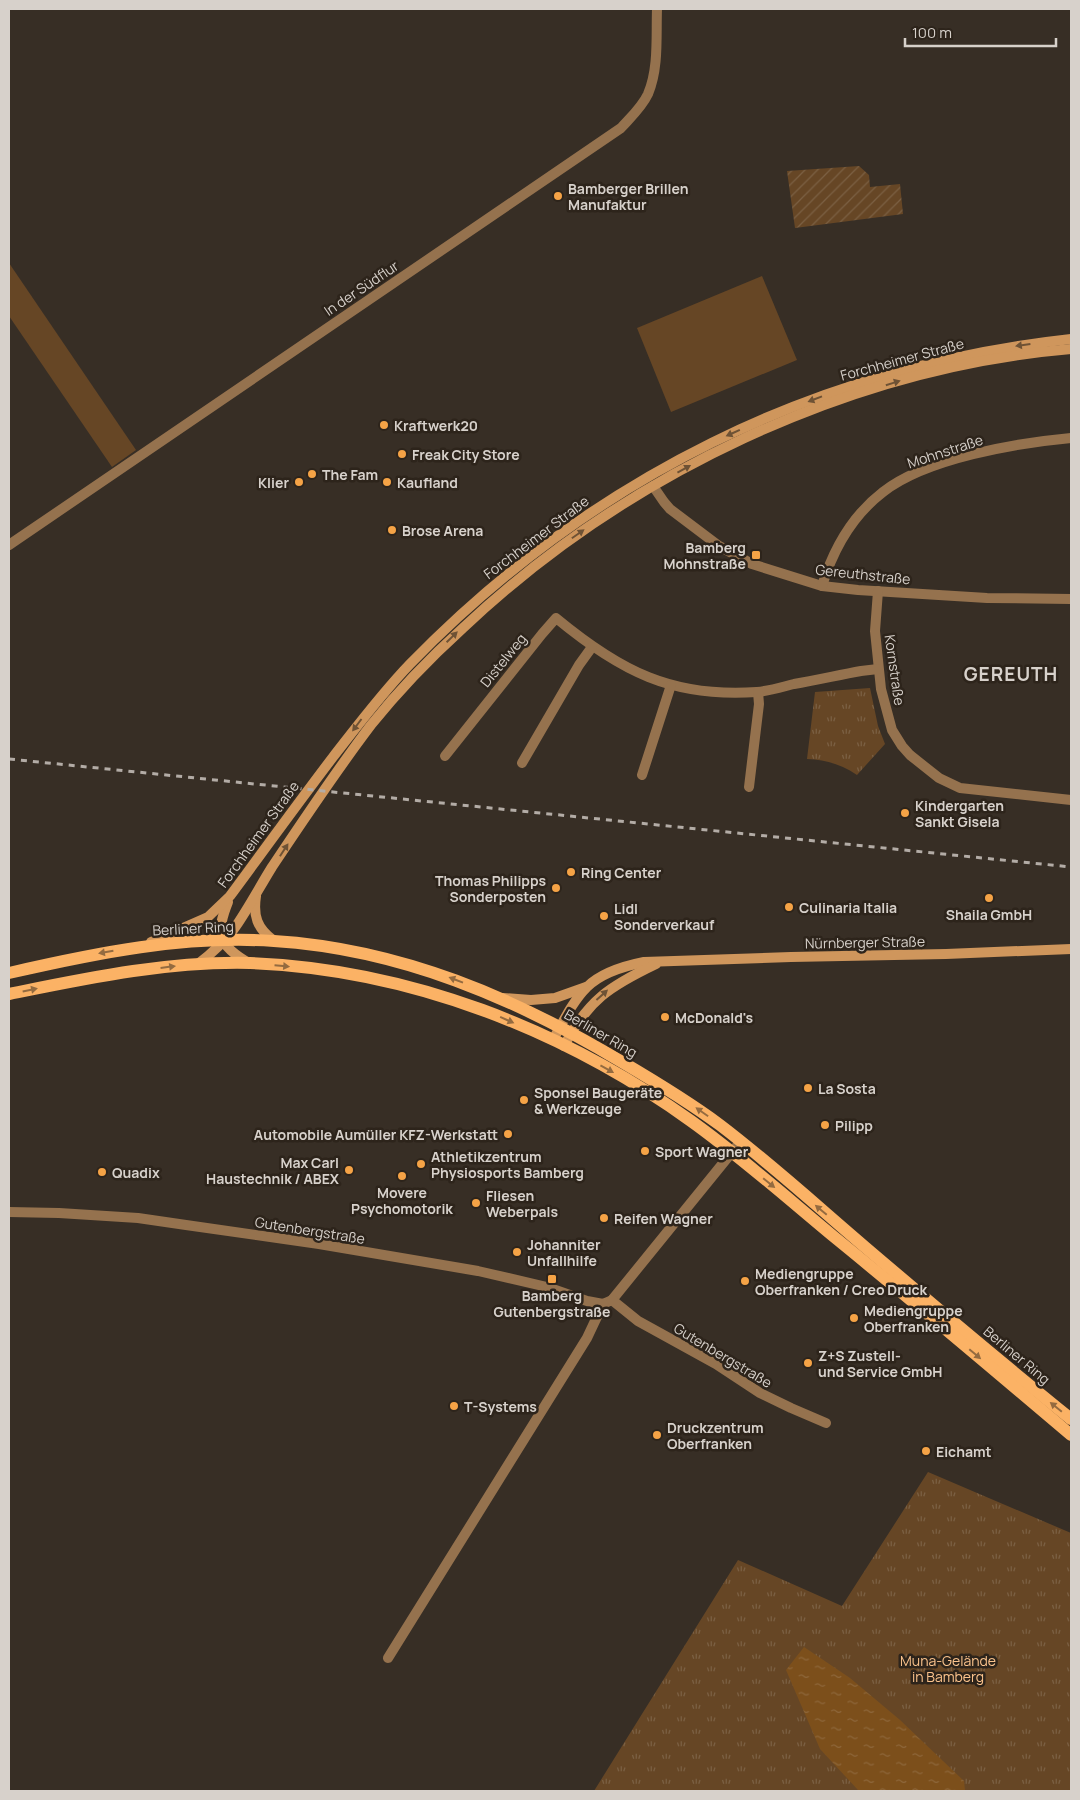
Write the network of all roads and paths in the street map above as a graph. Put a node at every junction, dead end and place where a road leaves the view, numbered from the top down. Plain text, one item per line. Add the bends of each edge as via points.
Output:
1 (657, 9) edge
2 (1071, 339) edge
3 (1071, 349) edge
4 (1071, 438) edge
5 (653, 486) junction
6 (9, 545) edge
7 (822, 586) junction
8 (878, 591) junction
9 (1071, 599) edge
10 (592, 647) junction
11 (878, 669) junction
12 (671, 686) junction
13 (758, 692) junction
14 (444, 756) dead end
15 (522, 763) dead end
16 (642, 775) dead end
17 (749, 787) dead end
18 (1071, 800) edge
19 (257, 891) junction
20 (230, 896) junction
21 (224, 940) junction
22 (273, 940) junction
23 (141, 946) junction
24 (1071, 949) edge
25 (660, 962) junction
26 (249, 963) junction
27 (198, 964) junction
28 (9, 973) edge
29 (587, 986) junction
30 (9, 994) edge
31 (501, 998) junction
32 (566, 1029) junction
33 (553, 1040) junction
34 (564, 1046) junction
35 (741, 1141) junction
36 (731, 1152) junction
37 (9, 1212) edge
38 (607, 1302) junction
39 (1071, 1419) edge
40 (826, 1422) dead end
41 (1071, 1435) edge
42 (388, 1658) dead end

1 - 6 street, In der Südflur via 653,81 647,96 621,128
2 -> 20 street, Forchheimer Straße via 984,351 840,389 712,442 582,518 506,575 410,664 365,715
5 -> 3 street, Forchheimer Straße via 715,452 846,398 948,368 1022,354
4 - 7 street, Mohnstraße via 970,456 906,478 884,491 851,526 840,543
5 - 7 street, Gereuthstraße via 670,509 719,546 752,564
19 -> 5 street, Forchheimer Straße via 345,760 418,672 482,609 529,570
7 - 8 street, Gereuthstraße
8 - 9 street, Gereuthstraße
8 - 11 street, Kornstraße via 875,631
10 - 12 street, Distelweg
10 - 14 street, Distelweg via 556,618
10 - 15 street
11 - 13 street, Distelweg
11 - 18 street, Kornstraße via 892,730 910,755 934,775 949,784 970,790
12 - 13 street, Distelweg via 707,691
12 - 16 street
13 - 17 street
19 - 21 street, Forchheimer Straße
19 - 22 street via 256,918 260,928
20 - 21 street via 220,925
20 - 23 street, Forchheimer Straße via 208,916
21 - 22 main road, Berliner Ring
21 - 23 main road, Berliner Ring
21 - 26 street via 234,954
21 - 27 street, Forchheimer Straße
31 -> 22 main road, Berliner Ring via 405,962
23 -> 28 main road, Berliner Ring
24 - 25 street, Nürnberger Straße
25 - 29 street, Nürnberger Straße via 627,966
32 -> 25 street, Nürnberger Straße via 609,989
26 - 27 main road, Berliner Ring
26 -> 33 main road, Berliner Ring via 322,970 401,985 489,1012
30 -> 27 main road, Berliner Ring via 123,972
29 - 31 street via 555,998
29 - 32 street, Nürnberger Straße via 568,1012
31 - 32 main road, Berliner Ring
32 - 33 street
32 - 34 street, Nürnberger Straße
35 -> 32 main road, Berliner Ring via 698,1109
33 - 34 main road, Berliner Ring
34 -> 36 main road, Berliner Ring via 651,1094
35 - 36 street
39 -> 35 main road, Berliner Ring
36 - 38 street
36 -> 41 main road, Berliner Ring
37 - 38 street, Gutenbergstraße via 138,1218 310,1243 478,1271 548,1287 588,1301
38 - 40 street, Gutenbergstraße via 767,1396
38 - 42 street

